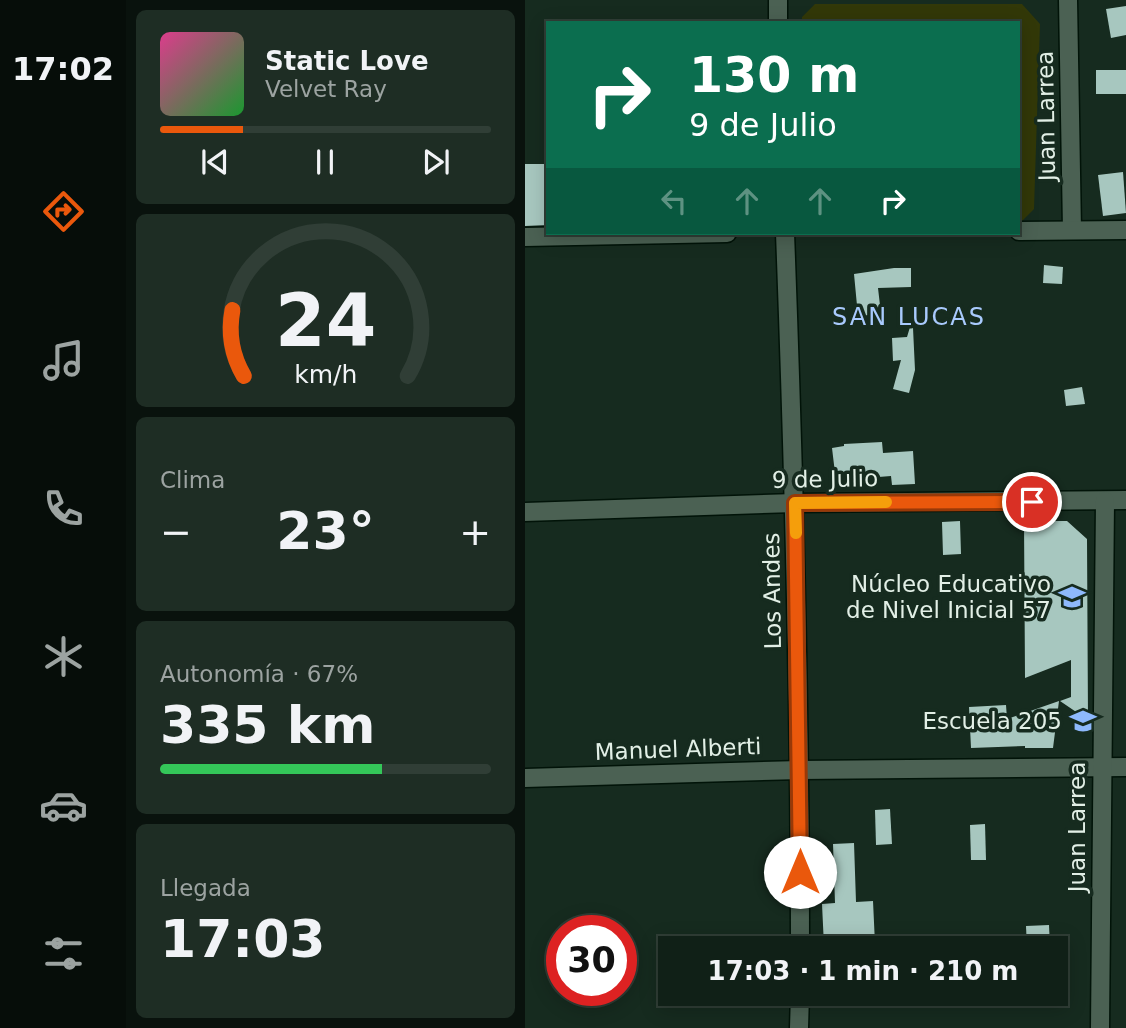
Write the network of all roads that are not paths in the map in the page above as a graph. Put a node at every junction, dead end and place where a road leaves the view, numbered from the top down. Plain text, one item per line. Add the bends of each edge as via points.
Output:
1 (778, 0) edge
2 (1068, 0) edge
3 (778, 21) edge
4 (1072, 230) junction
5 (1126, 230) edge
6 (1020, 231) edge
7 (626, 235) edge
8 (785, 235) edge
9 (525, 237) edge
10 (1126, 500) edge
11 (1105, 501) junction
12 (795, 503) junction
13 (525, 512) edge
14 (1102, 767) junction
15 (1126, 767) edge
16 (800, 770) junction
17 (525, 778) edge
18 (800, 936) edge
19 (800, 1006) edge
20 (799, 1028) edge
21 (1100, 1028) edge

1 - 3 street
2 - 4 street, Juan Larrea
4 - 5 street
4 - 6 street
7 - 9 street
8 - 12 street, Los Andes
10 - 11 street, 9 de Julio
11 - 12 street, 9 de Julio
11 - 14 street, Juan Larrea
12 - 13 street, 9 de Julio
12 - 16 street, Los Andes
14 - 15 street, Manuel Alberti
14 - 16 street, Manuel Alberti
14 - 21 street, Juan Larrea
16 - 17 street, Manuel Alberti
16 - 18 street, Los Andes
19 - 20 street

